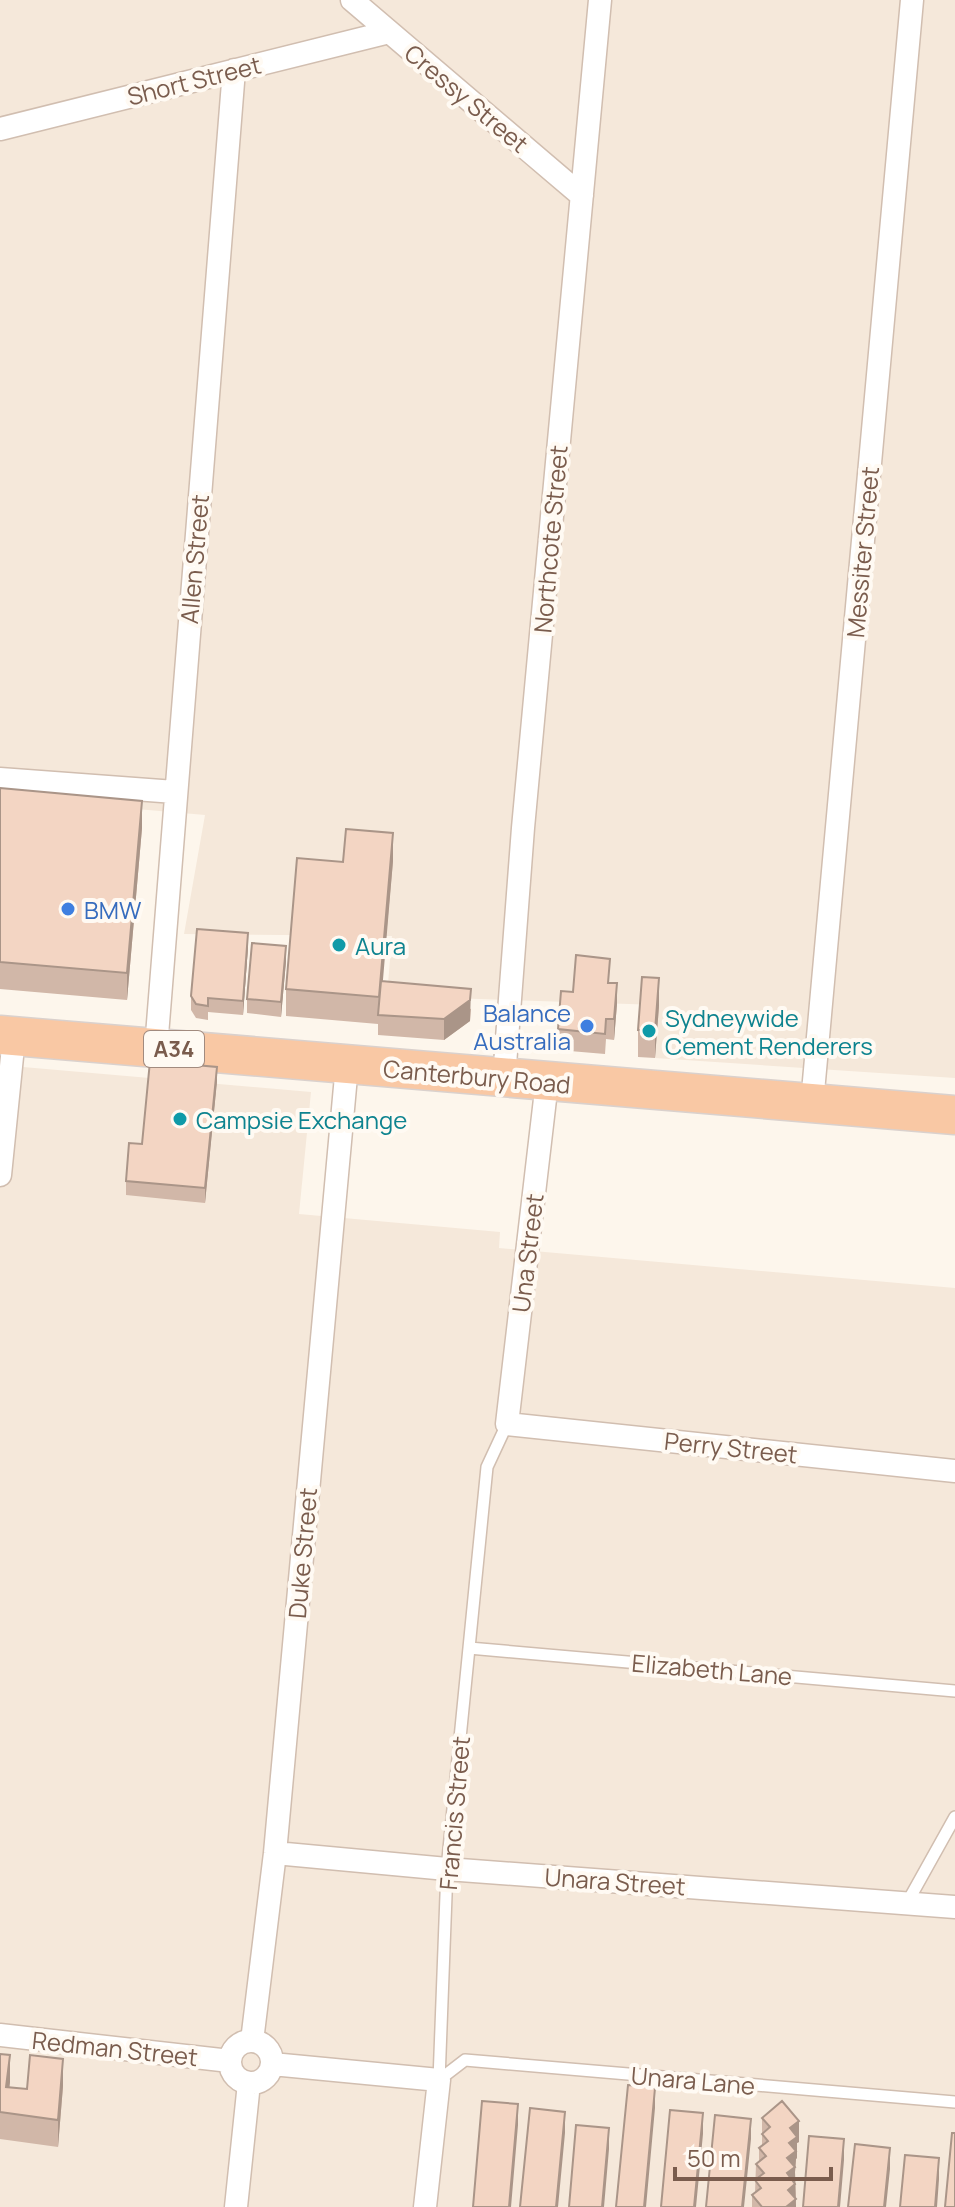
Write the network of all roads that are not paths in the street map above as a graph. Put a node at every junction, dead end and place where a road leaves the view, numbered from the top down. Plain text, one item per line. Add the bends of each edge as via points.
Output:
1 (352, 0) edge
2 (600, 0) edge
3 (912, 0) edge
4 (389, 32) junction
5 (234, 70) junction
6 (0, 129) edge
7 (582, 196) junction
8 (0, 779) edge
9 (175, 792) junction
10 (7, 1036) edge
11 (156, 1048) junction
12 (347, 1065) junction
13 (504, 1078) junction
14 (547, 1082) junction
15 (812, 1103) junction
16 (955, 1115) edge
17 (0, 1175) edge
18 (507, 1424) junction
19 (955, 1471) edge
20 (469, 1648) junction
21 (955, 1691) edge
22 (955, 1817) edge
23 (275, 1853) junction
24 (447, 1869) junction
25 (907, 1903) junction
26 (955, 1907) edge
27 (0, 2035) edge
28 (252, 2041) junction
29 (230, 2061) junction
30 (272, 2064) junction
31 (439, 2080) junction
32 (249, 2083) junction
33 (955, 2102) edge
34 (236, 2207) edge
35 (425, 2207) edge

1 - 4 street, Cressy Street
2 - 7 street, Northcote Street
3 - 15 street, Messiter Street
4 - 5 street, Short Street
4 - 7 street, Cressy Street
5 - 6 street, Short Street
5 - 9 street, Allen Street
7 - 13 street, Northcote Street
8 - 9 street
9 - 11 street, Allen Street
10 - 11 highway, Canterbury Road / A34
10 - 17 street
11 - 12 highway, Canterbury Road / A34
12 - 13 highway, Canterbury Road / A34
12 - 23 street, Duke Street
13 - 14 highway, Canterbury Road / A34
14 - 15 highway, Canterbury Road / A34
14 - 18 street, Una Street
15 - 16 highway, Canterbury Road / A34
18 - 19 street, Perry Street
18 - 20 lane, Francis Street via 487,1467
20 - 21 lane, Elizabeth Lane
20 - 24 lane, Francis Street
22 - 25 lane
23 - 24 street, Unara Street
23 - 28 street, Duke Street
24 - 25 street, Unara Street
24 - 31 lane, Francis Street
25 - 26 street, Unara Street
27 - 29 street, Redman Street
28 - 29 street via 239,2044
28 - 30 street via 269,2051
29 - 32 street via 233,2073
30 - 31 street
30 - 32 street via 267,2076
31 - 33 lane, Unara Lane via 465,2060
31 - 35 street, Francis Street
32 - 34 street

